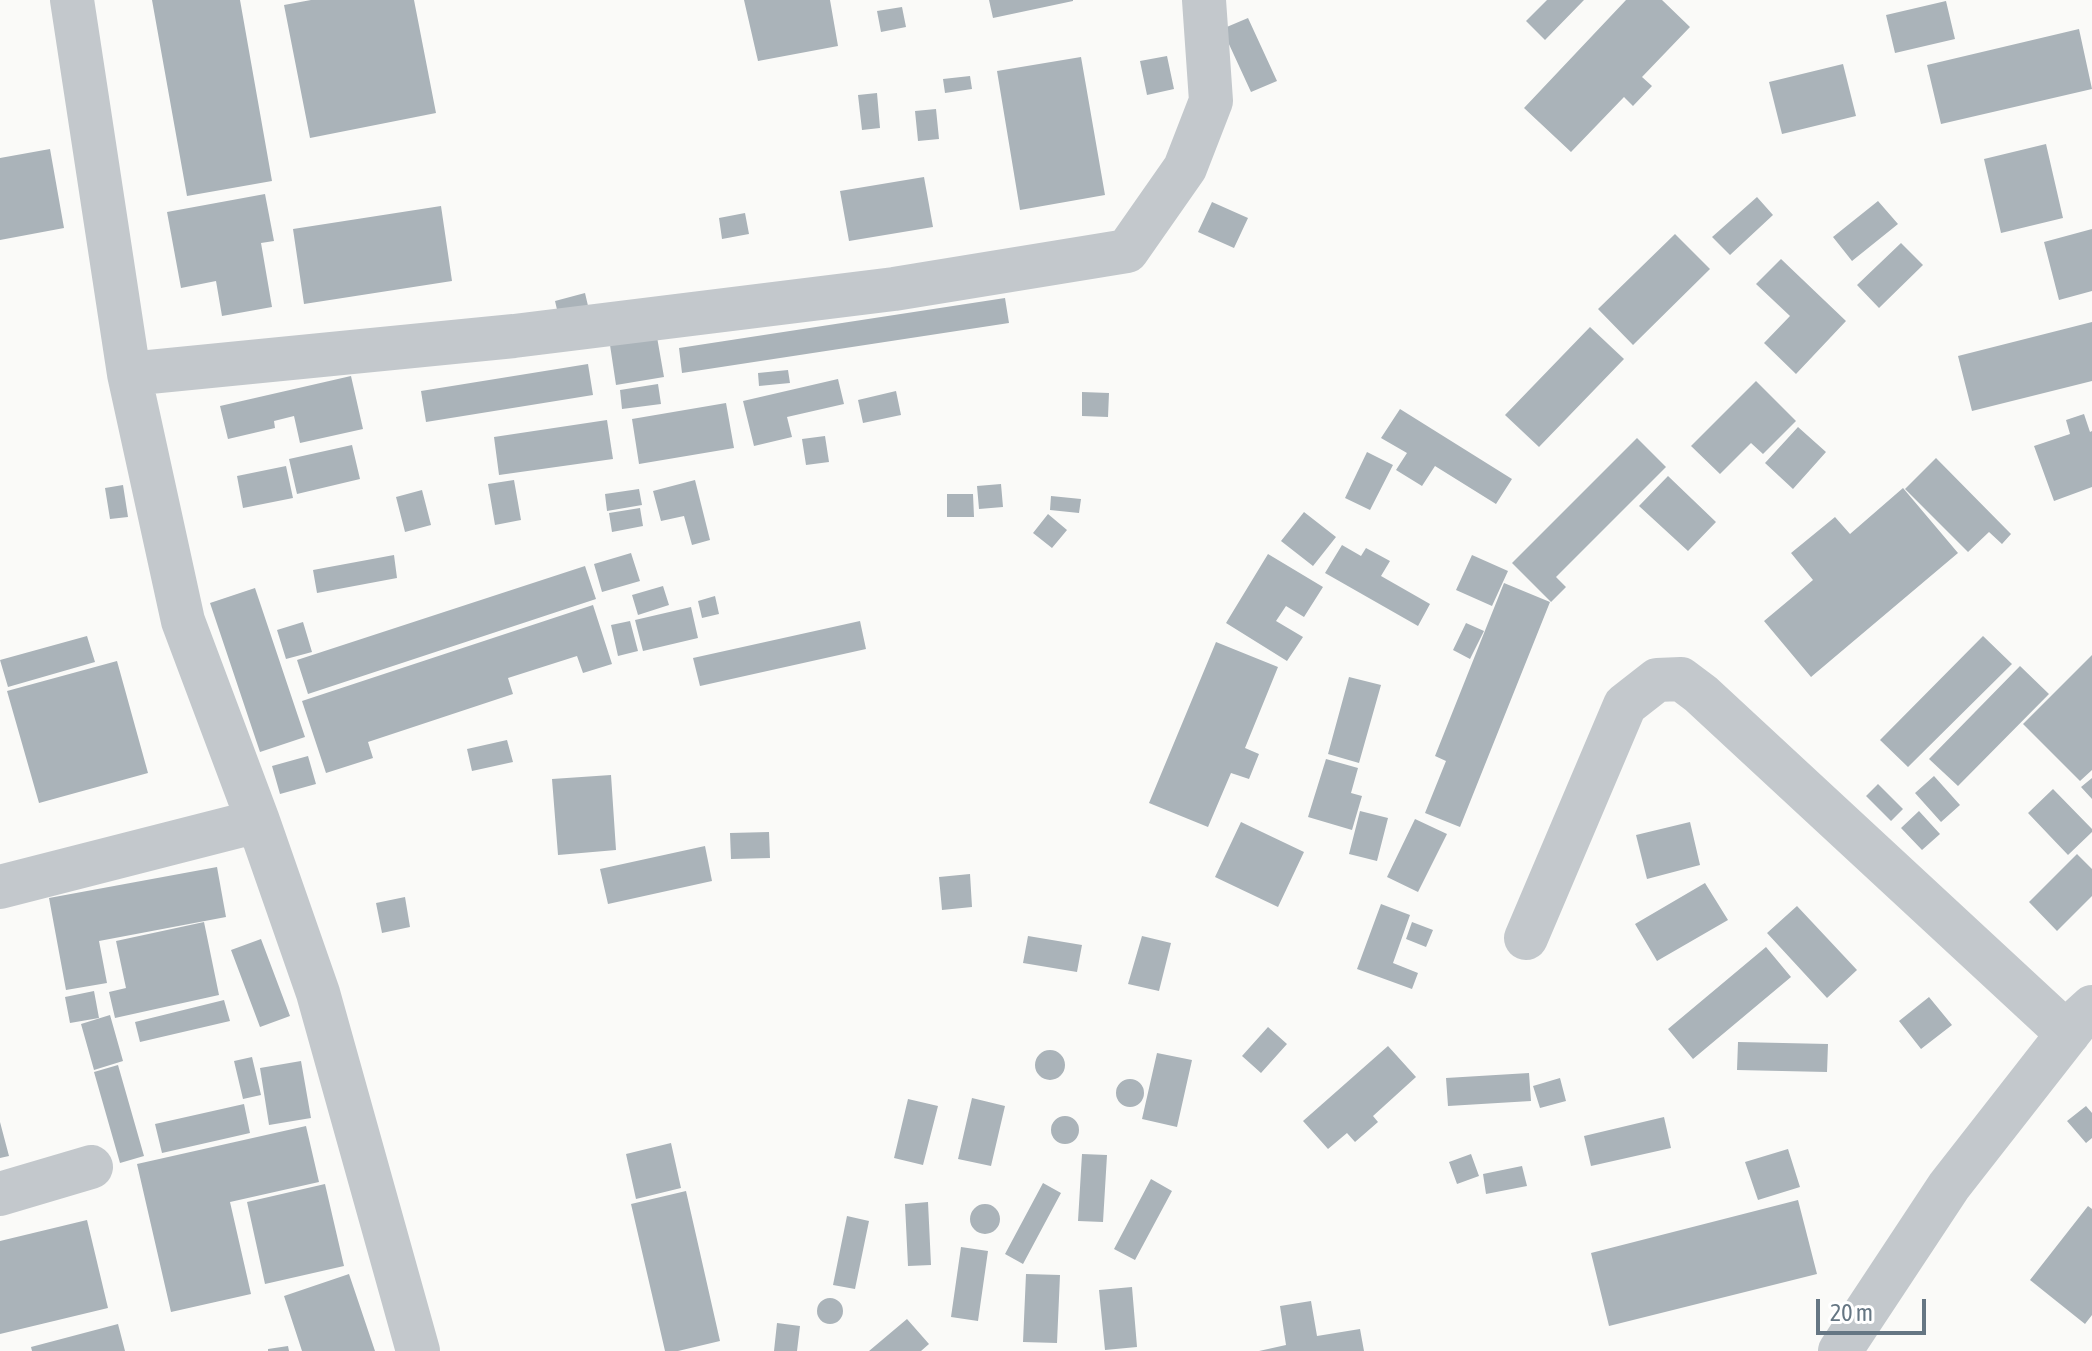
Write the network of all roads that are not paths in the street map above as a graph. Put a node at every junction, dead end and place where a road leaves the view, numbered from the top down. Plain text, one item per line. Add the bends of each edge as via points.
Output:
1 (72, 0) edge
2 (1204, 0) edge
3 (129, 374) junction
4 (258, 821) junction
5 (0, 887) edge
6 (1526, 938) dead end
7 (2080, 1021) edge
8 (91, 1167) dead end
9 (0, 1194) edge
10 (418, 1351) edge
11 (1840, 1351) edge

1 - 3 street
2 - 3 street via 1211,101 1185,168 1127,251 894,289 514,336
3 - 4 street via 183,621
4 - 5 street
4 - 10 street via 318,993
6 - 7 street via 1625,705 1657,680 1681,679
7 - 11 street via 1949,1186
8 - 9 street

